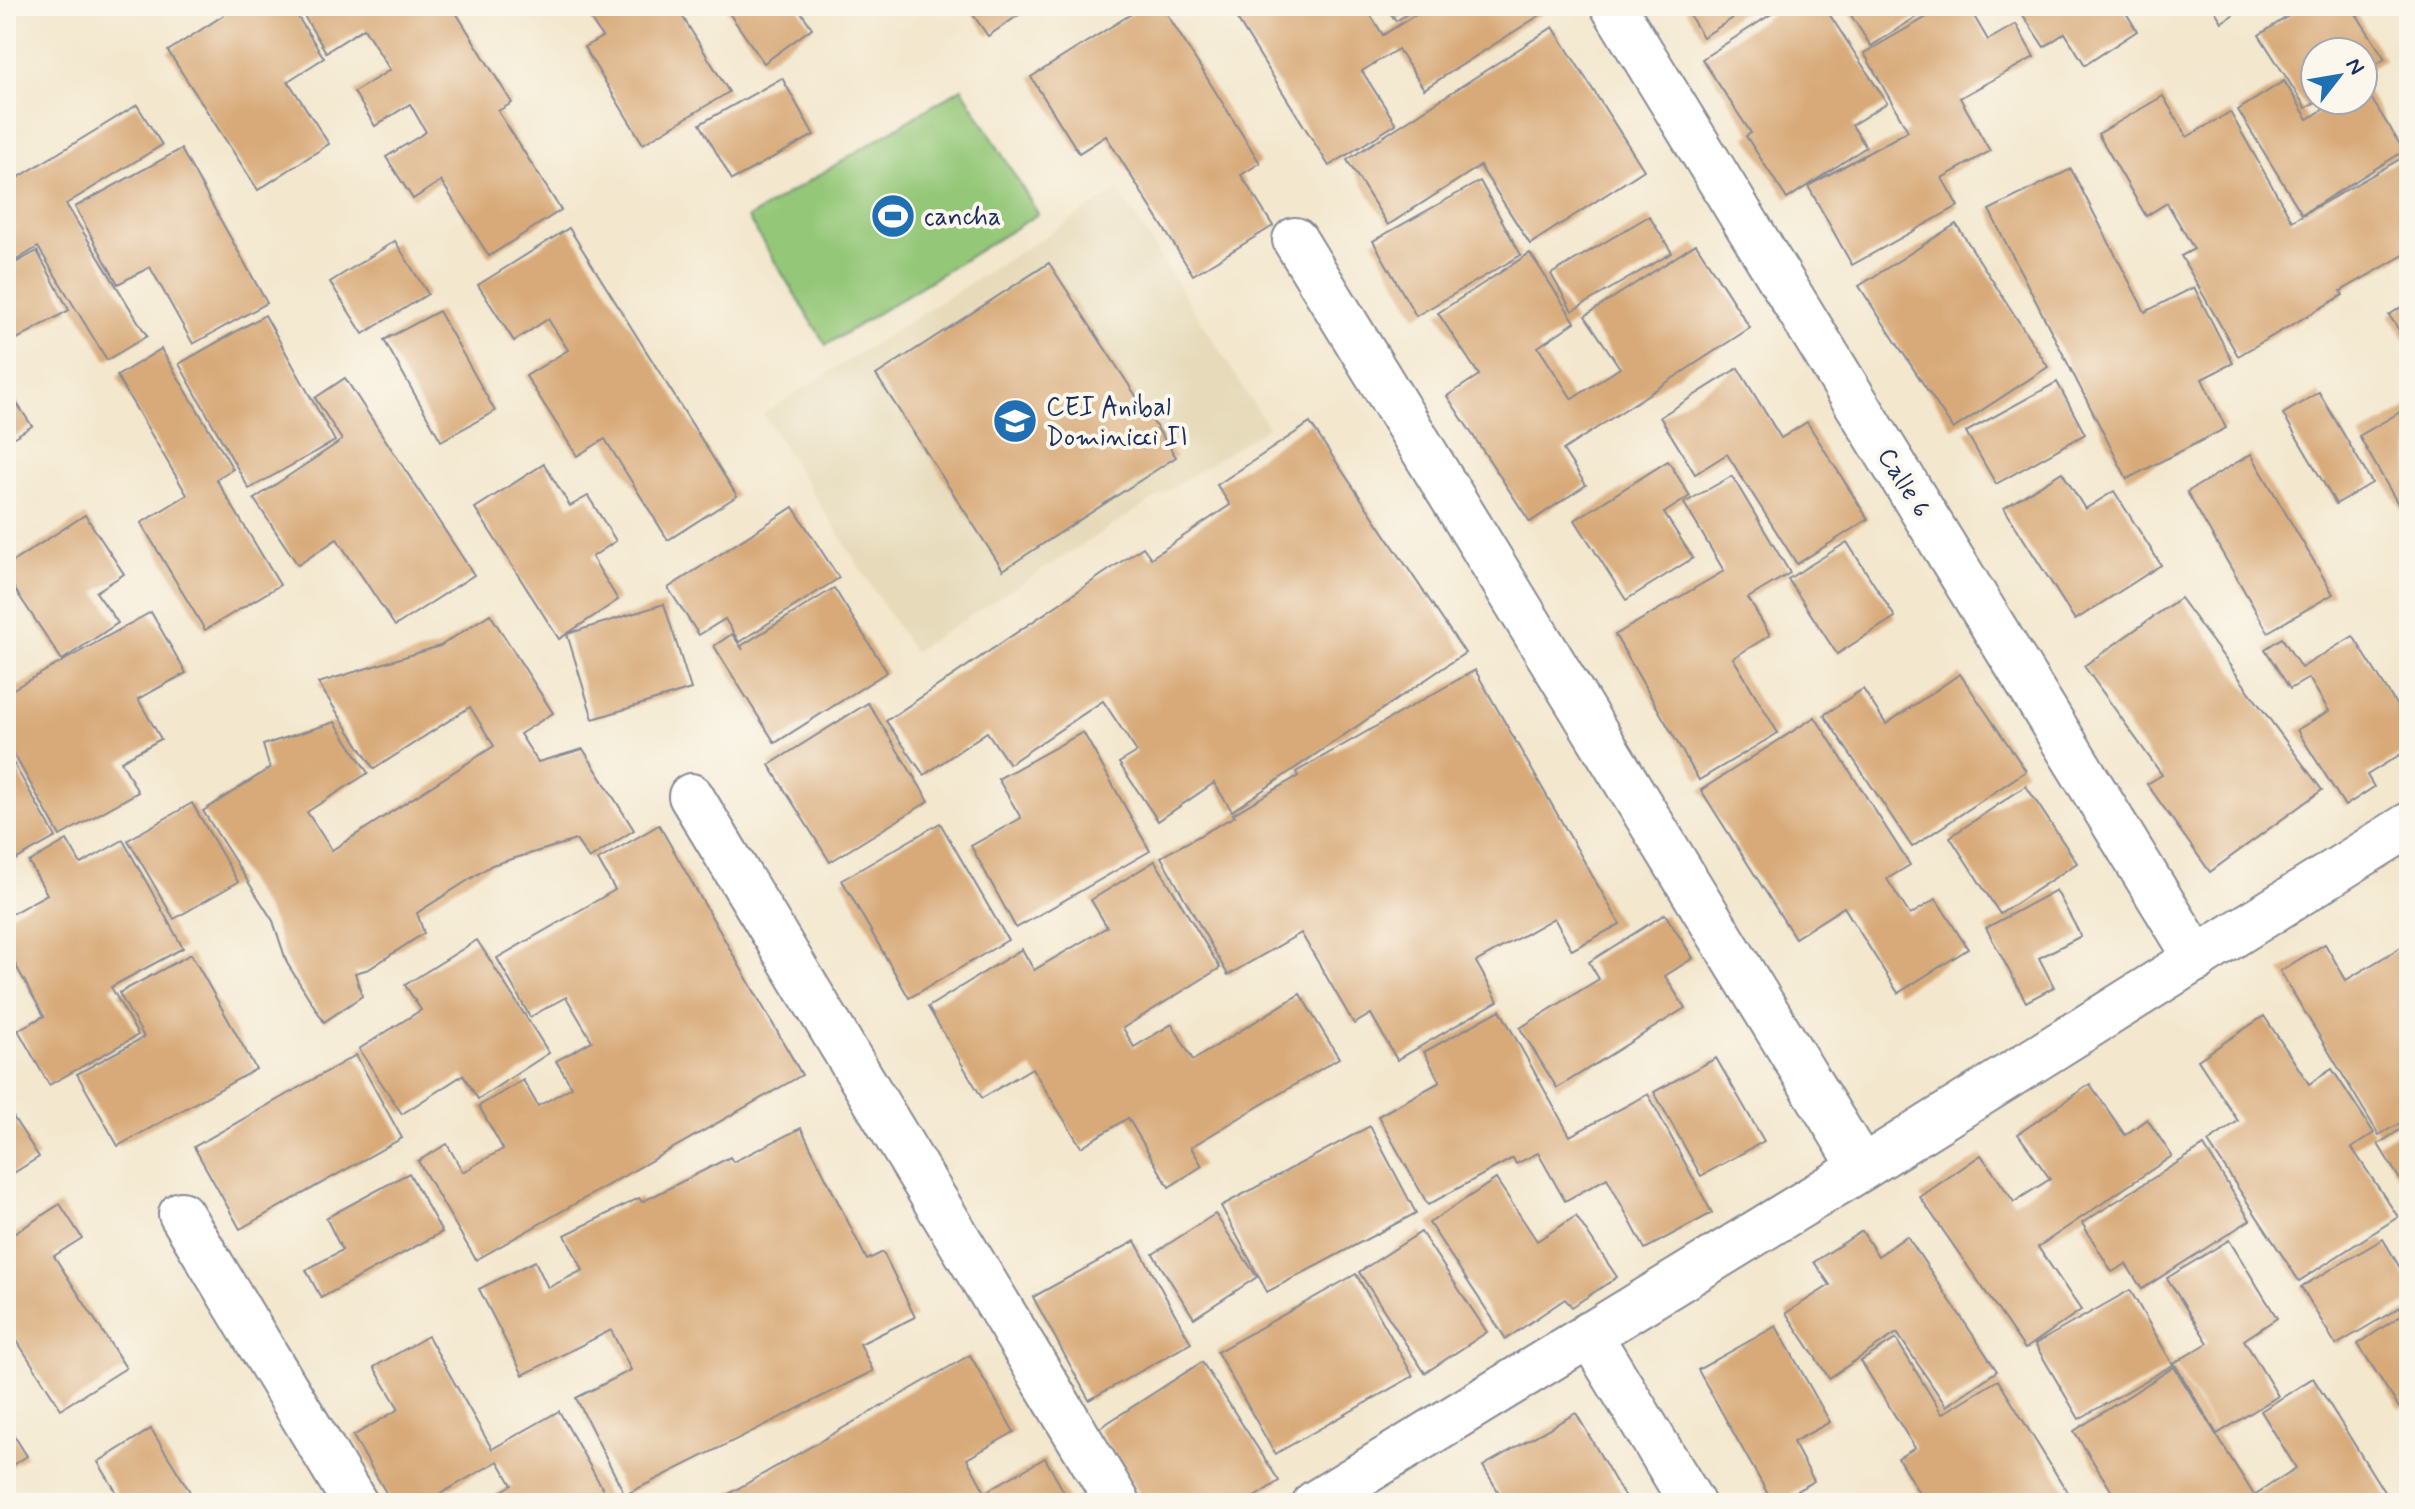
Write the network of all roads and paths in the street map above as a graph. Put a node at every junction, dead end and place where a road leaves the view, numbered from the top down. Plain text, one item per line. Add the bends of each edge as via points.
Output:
1 (1613, 6) edge
2 (1295, 240) dead end
3 (691, 796) dead end
4 (2408, 829) edge
5 (2197, 959) junction
6 (1862, 1168) junction
7 (181, 1214) dead end
8 (1589, 1334) junction
9 (355, 1503) edge
10 (1118, 1503) edge
11 (1315, 1503) edge
12 (1692, 1503) edge

1 - 5 street, Calle 6
2 - 6 street
3 - 10 street
4 - 5 street
5 - 6 street
6 - 8 street
7 - 9 street
8 - 11 street
8 - 12 street

